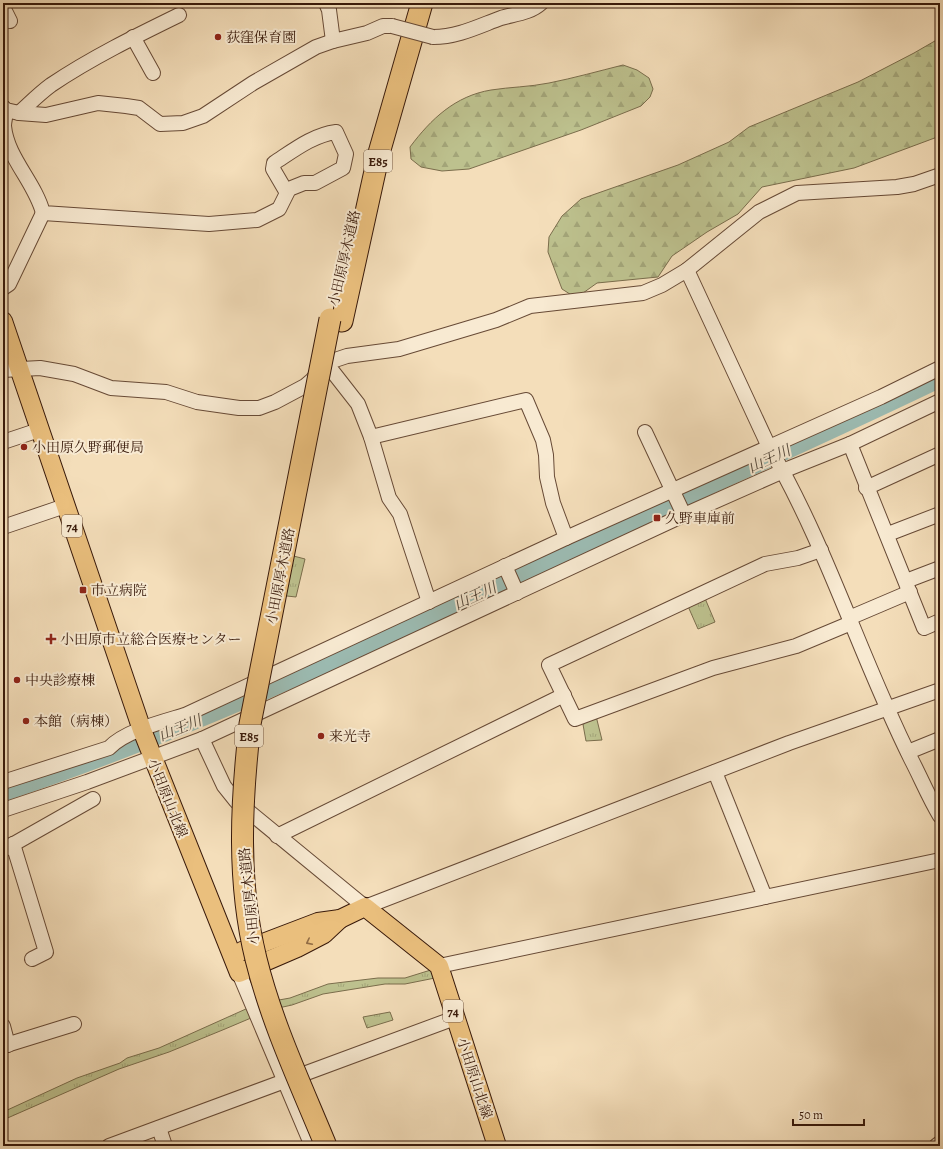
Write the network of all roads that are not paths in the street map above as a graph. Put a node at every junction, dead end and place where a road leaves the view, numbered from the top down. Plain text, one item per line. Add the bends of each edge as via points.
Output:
1 (326, 3) edge
2 (409, 3) edge
3 (422, 3) edge
4 (541, 3) edge
5 (3, 7) edge
6 (179, 15) dead end
7 (10, 21) dead end
8 (133, 37) junction
9 (333, 41) junction
10 (153, 73) dead end
11 (9, 110) edge
12 (940, 175) edge
13 (287, 193) junction
14 (43, 213) junction
15 (687, 270) junction
16 (3, 288) edge
17 (336, 320) junction
18 (3, 321) edge
19 (326, 363) junction
20 (940, 368) edge
21 (11, 369) edge
22 (940, 401) edge
23 (39, 430) junction
24 (645, 432) dead end
25 (372, 438) junction
26 (3, 442) edge
27 (850, 444) junction
28 (768, 447) junction
29 (940, 454) edge
30 (783, 471) junction
31 (866, 488) junction
32 (673, 490) junction
33 (65, 506) junction
34 (940, 514) edge
35 (684, 515) junction
36 (3, 527) edge
37 (888, 534) junction
38 (566, 538) junction
39 (821, 550) junction
40 (505, 566) junction
41 (940, 568) edge
42 (908, 587) junction
43 (518, 593) junction
44 (429, 602) junction
45 (850, 620) junction
46 (940, 621) edge
47 (940, 690) edge
48 (564, 695) junction
49 (888, 709) junction
50 (142, 730) junction
51 (940, 738) edge
52 (202, 739) junction
53 (908, 752) junction
54 (151, 753) junction
55 (715, 772) junction
56 (3, 782) edge
57 (93, 799) dead end
58 (3, 810) edge
59 (940, 816) edge
60 (277, 836) junction
61 (8, 847) edge
62 (940, 860) edge
63 (765, 897) junction
64 (365, 907) junction
65 (340, 919) junction
66 (231, 955) junction
67 (32, 959) dead end
68 (439, 966) junction
69 (239, 973) junction
70 (455, 1018) junction
71 (74, 1024) dead end
72 (3, 1026) edge
73 (5, 1045) edge
74 (284, 1080) junction
75 (159, 1128) junction
76 (940, 1143) edge
77 (109, 1146) edge
78 (166, 1146) edge
79 (312, 1146) edge
80 (326, 1146) edge
81 (339, 1146) edge
82 (497, 1146) edge
83 (936, 1146) edge

1 - 9 street
2 - 17 highway, 小田原厚木道路 / E85 via 367,152
3 - 17 highway, 小田原厚木道路 / E85 via 379,153
4 - 9 street, bridge via 527,12 447,37 433,38 392,26 383,26 367,33
5 - 7 street
6 - 8 street
8 - 10 street
8 - 11 street
9 - 11 street via 316,47 253,83 203,116 183,123 160,124 139,108 98,103 46,115
11 - 14 street via 4,126 13,155 36,193
12 - 15 street via 897,187 797,193 759,212
13 - 13 street via 289,189 315,183 343,168 346,154 336,132 326,133 308,141 274,163 273,169
13 - 14 street via 278,209 257,220 219,224
14 - 16 street via 9,284
15 - 19 street via 643,293 530,306 496,320 399,349 347,356
15 - 28 street
17 - 80 highway, 小田原厚木道路 / E85, bridge via 250,724 242,828 245,889 256,958 279,1031
17 - 81 highway, 小田原厚木道路 / E85 via 263,724 254,829 260,914 276,983 293,1033
18 - 21 main road, 小田原山北線 / 74
19 - 21 street via 305,386 259,408 197,402 166,392 110,388 74,374 40,368
19 - 25 street via 358,404
20 - 28 street
21 - 23 main road, 小田原山北線 / 74
22 - 27 street
23 - 26 street
23 - 33 main road, 小田原山北線 / 74
24 - 32 street
25 - 38 street via 526,400 543,440 553,503
25 - 44 street via 389,498 400,514
27 - 30 street
27 - 31 street
28 - 30 street
28 - 32 street
29 - 31 street
30 - 35 street
30 - 39 street
31 - 37 street
32 - 35 street
32 - 38 street
33 - 36 street
33 - 50 main road, 小田原山北線 / 74
34 - 37 street
35 - 43 street
37 - 42 street
38 - 40 street
39 - 45 street
39 - 48 street via 798,558 764,564 549,665
40 - 43 street
40 - 44 street
41 - 42 street
42 - 45 street
42 - 46 street via 924,628
43 - 52 street
44 - 50 street via 185,715
45 - 48 street via 796,646 713,668 575,719
45 - 49 street
47 - 49 street
48 - 60 street
49 - 53 street
49 - 55 street
50 - 54 main road, 小田原山北線 / 74
50 - 56 street via 116,740 109,748
51 - 53 street
52 - 54 street
52 - 60 street via 217,773 230,794
53 - 59 street
54 - 58 street
54 - 66 main road, 小田原山北線 / 74
55 - 63 street
55 - 64 street
57 - 61 street
60 - 64 street
61 - 67 street via 46,952
62 - 63 street
63 - 68 street
64 - 65 main road
64 - 68 main road
65 - 66 main road via 318,922
65 -> 69 main road via 324,934
66 - 69 main road, 小田原山北線 / 74
68 - 70 main road, 小田原山北線 / 74
69 - 74 street
70 - 74 street
70 - 82 main road, 小田原山北線 / 74
71 - 73 street
72 - 73 street
74 - 75 street
74 - 79 street
75 - 77 street
75 - 78 street
76 - 83 street

